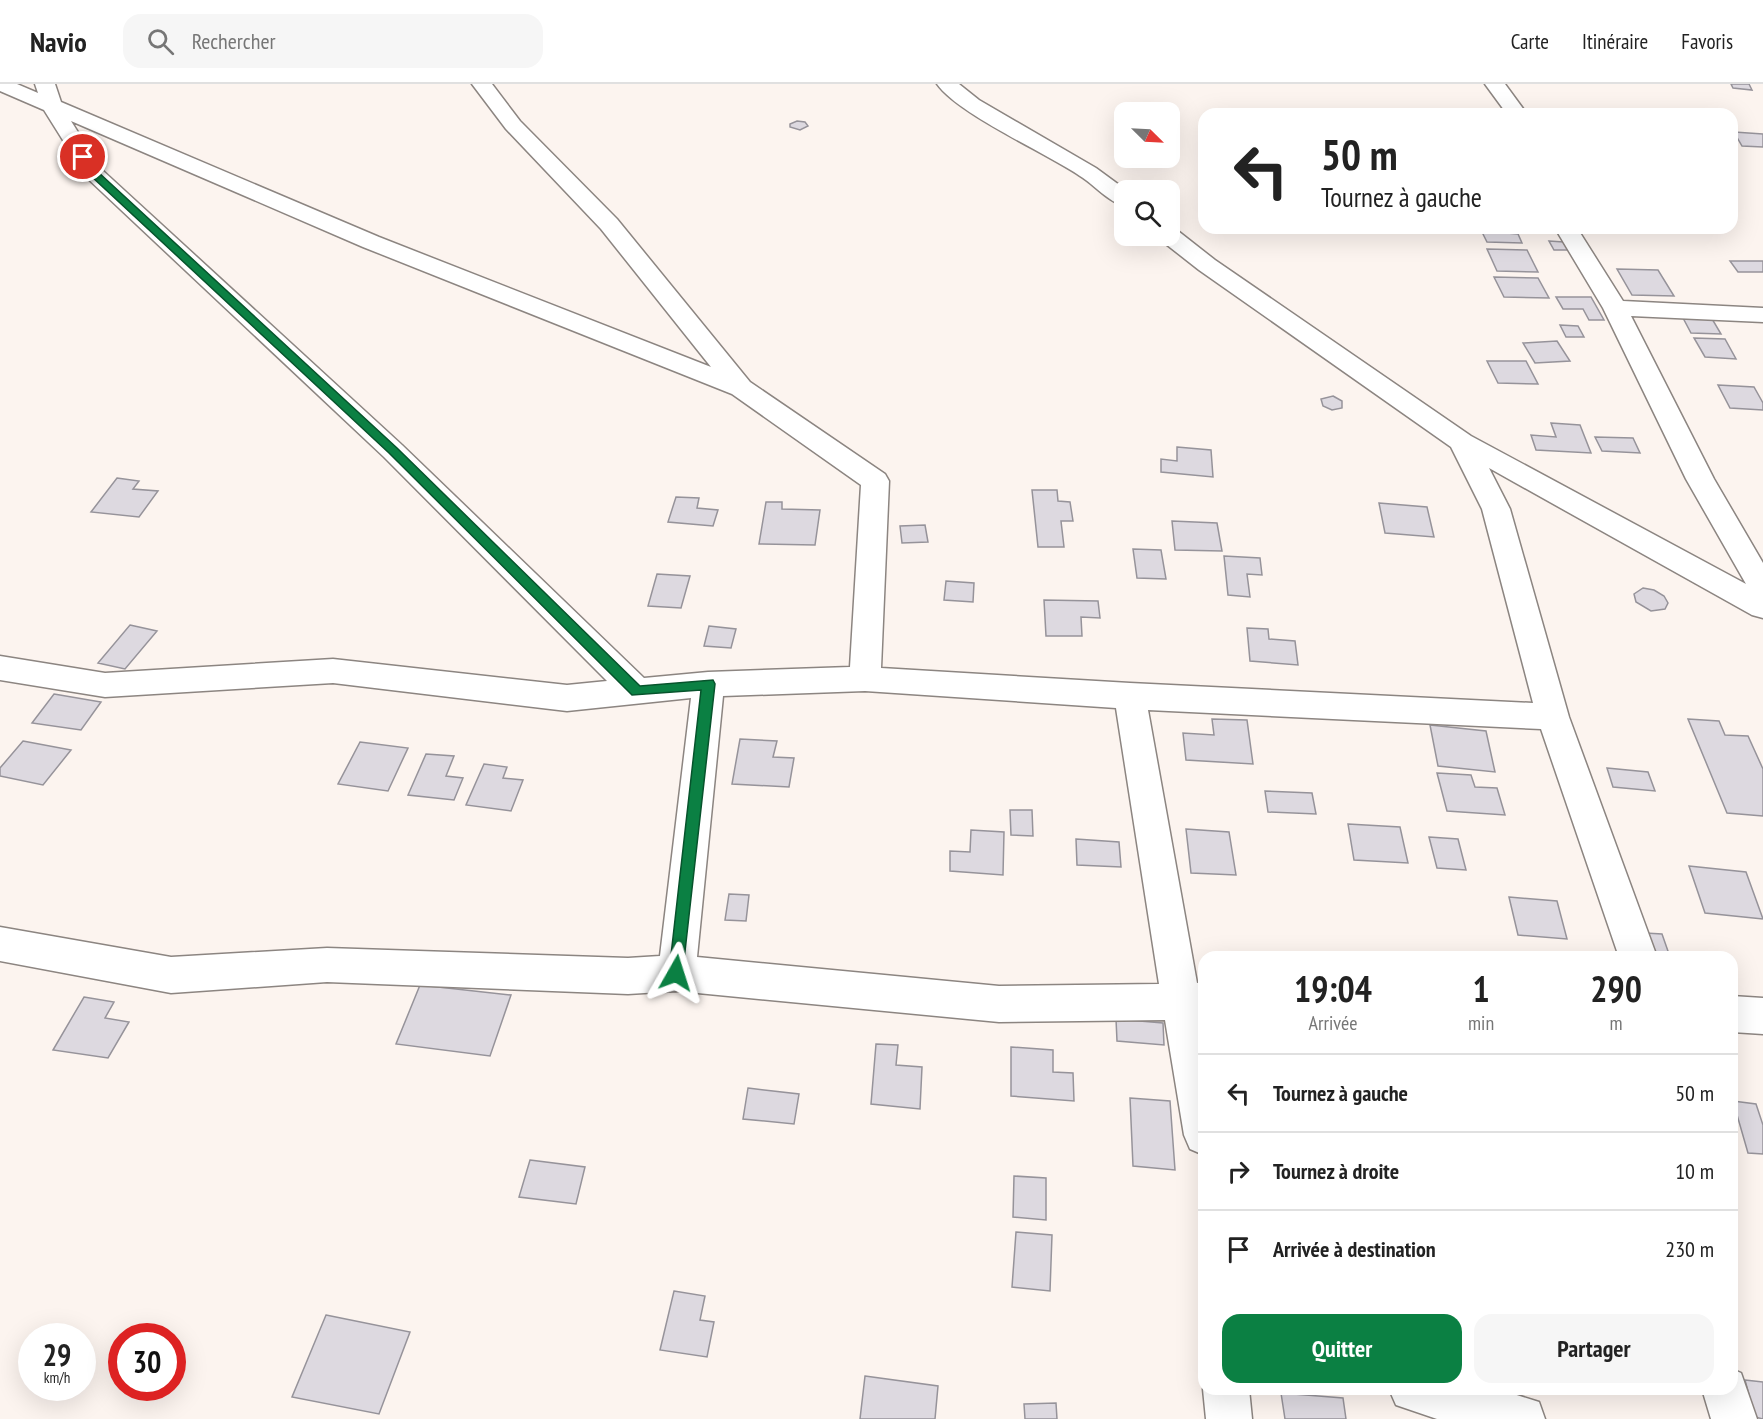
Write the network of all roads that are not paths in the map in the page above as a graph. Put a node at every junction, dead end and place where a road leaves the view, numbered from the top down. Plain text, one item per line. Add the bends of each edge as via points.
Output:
1 (1, 84) edge
2 (482, 84) edge
3 (947, 84) edge
4 (1495, 84) edge
5 (49, 96) edge
6 (1513, 108) edge
7 (1114, 191) edge
8 (1570, 234) edge
9 (1180, 244) edge
10 (1615, 308) junction
11 (1763, 315) edge
12 (741, 388) junction
13 (1462, 442) junction
14 (1763, 588) edge
15 (1763, 607) edge
16 (0, 668) edge
17 (865, 679) junction
18 (708, 684) junction
19 (637, 691) junction
20 (1130, 696) junction
21 (1553, 717) junction
22 (0, 944) edge
23 (1636, 951) edge
24 (676, 973) junction
25 (1193, 1001) edge
26 (1738, 1014) edge
27 (1763, 1016) edge
28 (1198, 1062) edge
29 (1227, 1395) edge
30 (1434, 1395) edge
31 (1727, 1395) edge
32 (1229, 1419) edge
33 (1522, 1419) edge
34 (1734, 1419) edge

1 - 5 street
2 - 12 street via 513,125 609,224
3 - 7 street via 972,104 1089,172
4 - 6 street
5 - 12 street via 371,242
5 - 19 street via 93,173 393,451
8 - 10 street
9 - 13 street
10 - 11 street
10 - 14 street via 1700,479
12 - 17 street via 875,481
13 - 15 street
13 - 21 street via 1496,509
16 - 19 street via 105,685 333,671 567,698
17 - 18 street
17 - 20 street
18 - 19 street
18 - 24 street
20 - 21 street
20 - 25 street
21 - 23 street
22 - 24 street via 171,975 327,965 628,976
24 - 25 street via 999,1004
25 - 28 street
26 - 27 street
29 - 32 street
30 - 33 street
31 - 34 street

